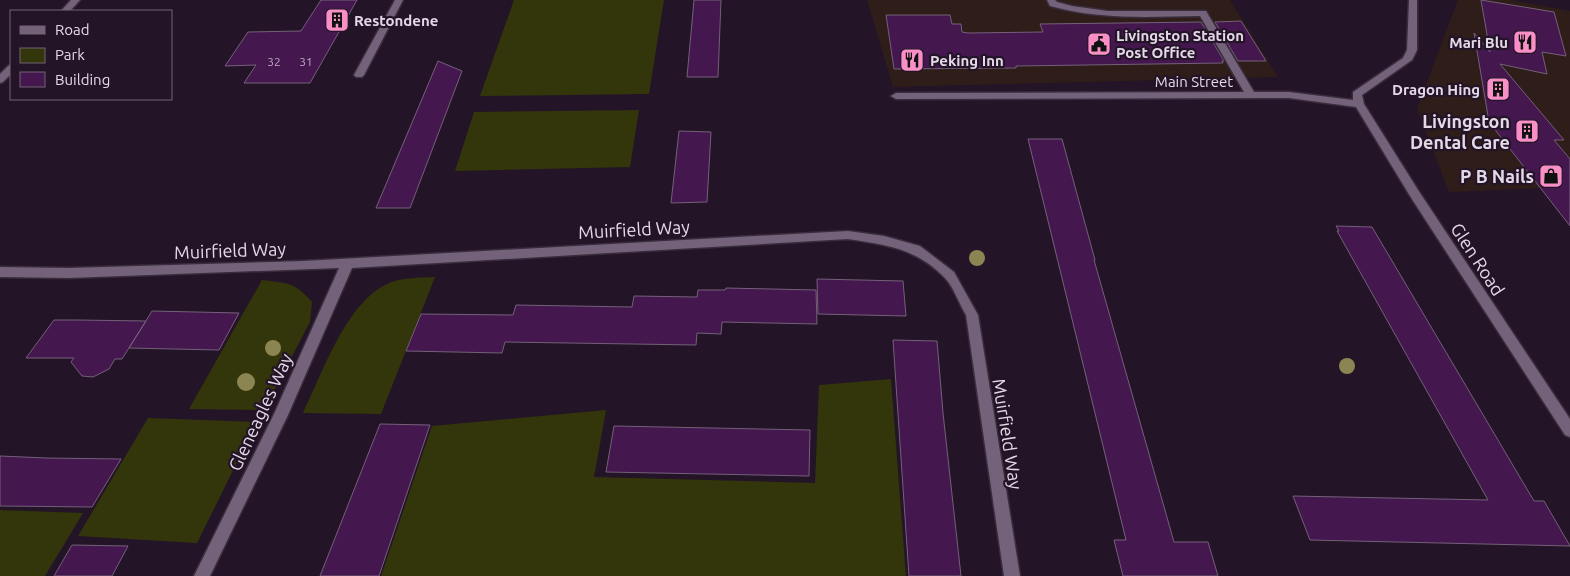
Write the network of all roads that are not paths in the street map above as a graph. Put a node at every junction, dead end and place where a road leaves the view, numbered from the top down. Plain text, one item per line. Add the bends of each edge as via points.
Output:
1 (76, 0) edge
2 (399, 0) edge
3 (1051, 0) edge
4 (1412, 0) edge
5 (66, 10) edge
6 (10, 69) edge
7 (359, 75) dead end
8 (0, 80) edge
9 (896, 96) dead end
10 (1251, 96) junction
11 (1359, 104) junction
12 (348, 263) junction
13 (0, 272) edge
14 (1570, 431) edge
15 (202, 576) edge
16 (1012, 576) edge

1 - 5 street
2 - 7 street
3 - 10 street via 1053,4 1069,10 1092,14 1203,13
4 - 11 street via 1410,55 1357,94
6 - 8 street
9 - 10 street, Main Street
10 - 11 street, Main Street via 1289,95
11 - 14 street, Glen Road
12 - 13 street, Muirfield Way via 69,273
12 - 15 street, Gleneagles Way via 281,416
12 - 16 street, Muirfield Way via 848,234 916,249 950,274 972,315

